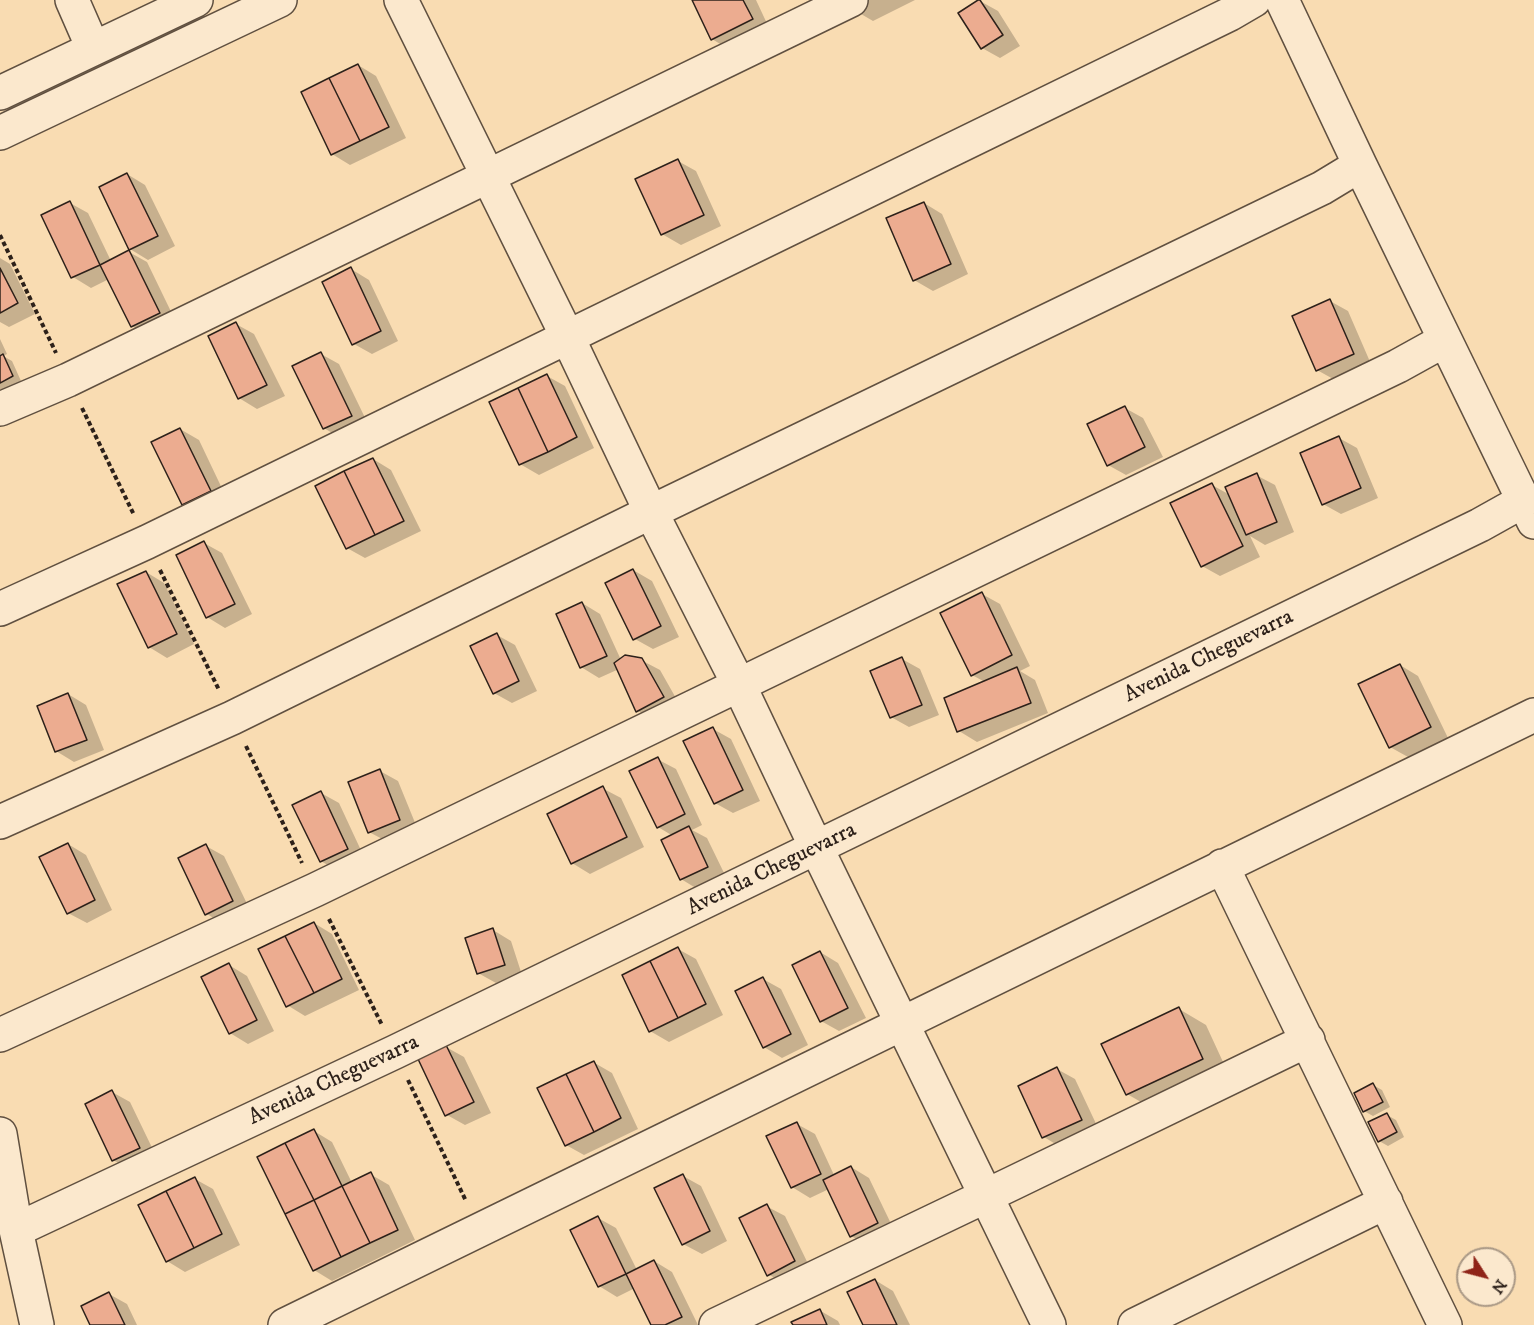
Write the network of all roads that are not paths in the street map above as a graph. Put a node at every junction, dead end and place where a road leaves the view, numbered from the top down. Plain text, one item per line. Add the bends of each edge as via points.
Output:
1 (72, 0) edge
2 (196, 0) edge
3 (280, 0) edge
4 (401, 0) edge
5 (851, 0) edge
6 (1254, 0) edge
7 (1282, 0) edge
8 (93, 48) junction
9 (0, 93) edge
10 (0, 133) edge
11 (1360, 165) junction
12 (488, 177) junction
13 (568, 338) junction
14 (1445, 340) junction
15 (0, 409) edge
16 (651, 512) junction
17 (1529, 512) edge
18 (0, 609) edge
19 (739, 685) junction
20 (1534, 715) edge
21 (0, 822) edge
22 (816, 847) junction
23 (1222, 866) junction
24 (901, 1023) junction
25 (0, 1035) edge
26 (1308, 1040) junction
27 (0, 1134) edge
28 (986, 1196) junction
29 (1386, 1202) junction
30 (16, 1230) junction
31 (328, 1316) edge
32 (37, 1325) edge
33 (285, 1325) edge
34 (716, 1325) edge
35 (1048, 1325) edge
36 (1135, 1325) edge
37 (1445, 1325) edge

1 - 8 street
2 - 8 street
3 - 10 street
4 - 12 street
5 - 12 street
6 - 13 street
7 - 11 street
8 - 9 street
11 - 14 street
11 - 16 street via 1322,188
12 - 13 street
12 - 15 street via 69,380
13 - 16 street
13 - 18 street
14 - 17 street
14 - 19 street
16 - 19 street
16 - 21 street via 232,717
17 - 22 street, Avenida Cheguevarra via 1480,525
19 - 22 street
19 - 25 street via 315,890
20 - 23 street
22 - 24 street
22 - 30 street, Avenida Cheguevarra via 395,1052
23 - 24 street
23 - 26 street
24 - 28 street
24 - 31 street
26 - 28 street
26 - 29 street
27 - 30 street
28 - 34 street
28 - 35 street
29 - 36 street
29 - 37 street
30 - 32 street
31 - 33 street

